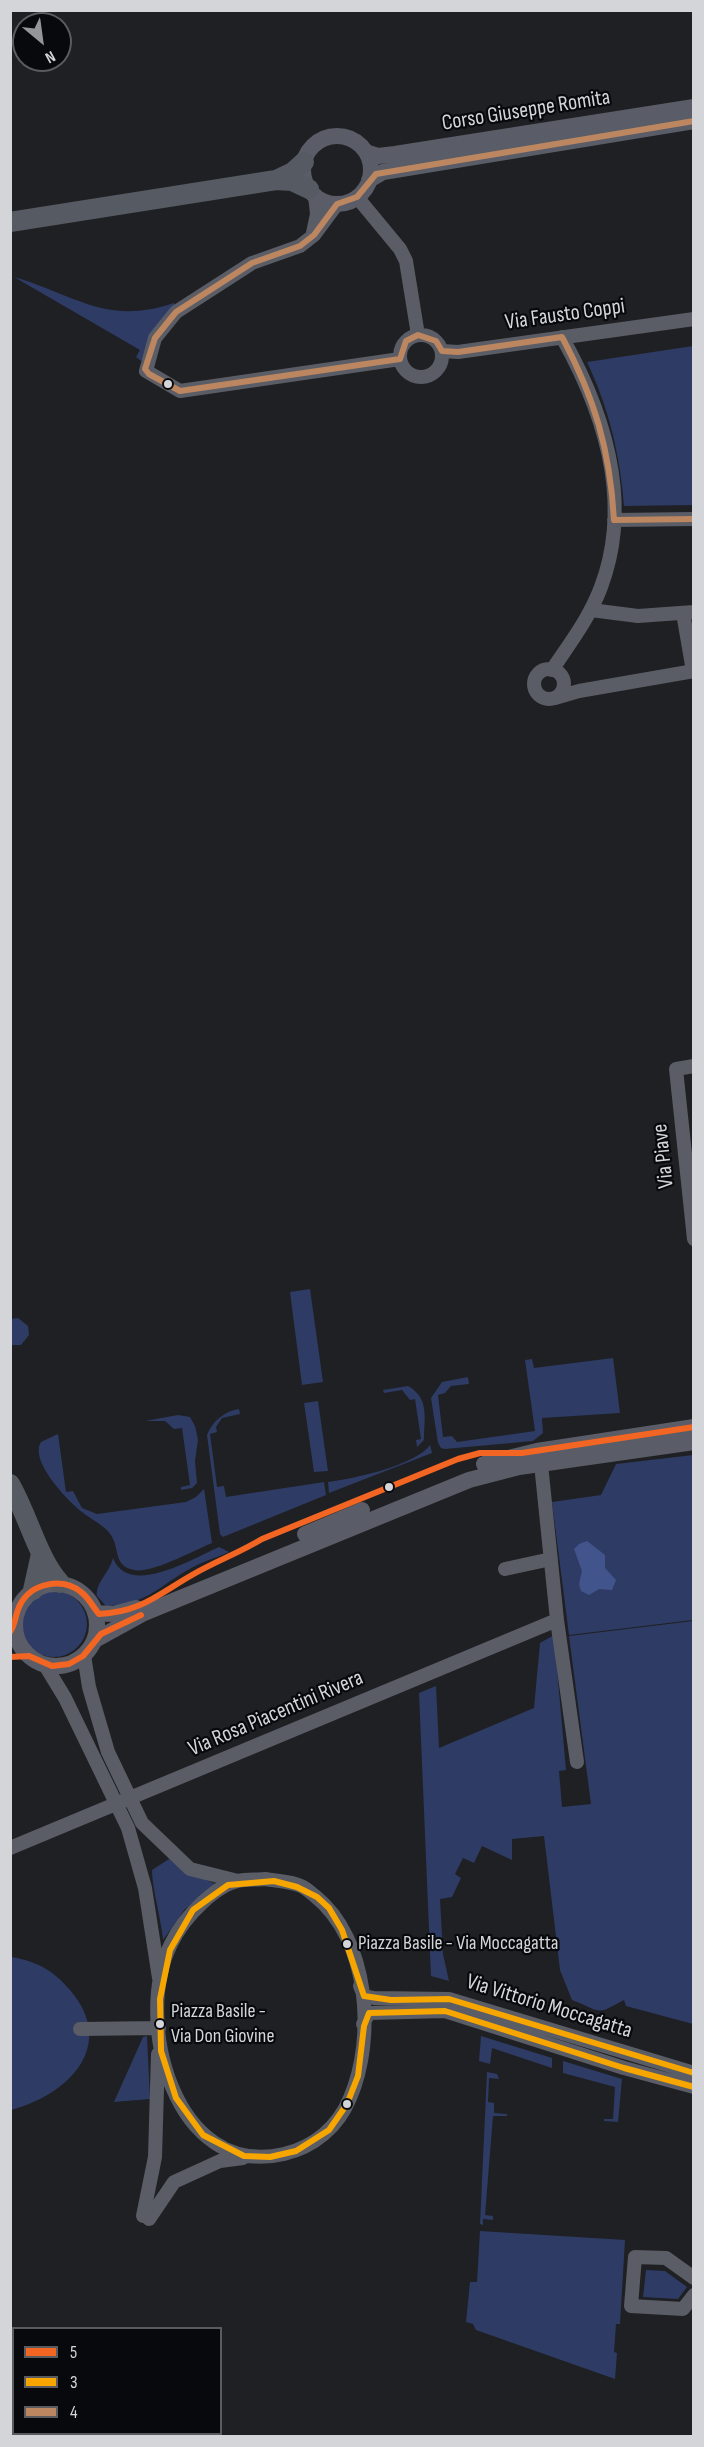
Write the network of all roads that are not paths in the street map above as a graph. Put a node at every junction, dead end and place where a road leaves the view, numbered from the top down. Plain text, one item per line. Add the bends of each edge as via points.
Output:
1 (693, 106) edge
2 (693, 121) edge
3 (366, 152) junction
4 (304, 162) junction
5 (276, 180) junction
6 (369, 180) junction
7 (312, 193) junction
8 (357, 197) junction
9 (337, 204) junction
10 (11, 222) edge
11 (310, 239) junction
12 (693, 319) edge
13 (418, 335) junction
14 (562, 337) junction
15 (442, 351) junction
16 (400, 359) junction
17 (693, 519) edge
18 (614, 520) junction
19 (591, 610) junction
20 (688, 613) edge
21 (693, 671) edge
22 (557, 674) junction
23 (587, 690) junction
24 (555, 698) junction
25 (693, 1066) edge
26 (693, 1239) edge
27 (693, 1427) edge
28 (693, 1442) edge
29 (541, 1464) junction
30 (10, 1484) edge
31 (41, 1554) junction
32 (551, 1559) junction
33 (506, 1569) dead end
34 (60, 1583) junction
35 (33, 1590) junction
36 (96, 1613) junction
37 (557, 1620) junction
38 (13, 1630) edge
39 (95, 1640) junction
40 (84, 1655) junction
41 (29, 1656) junction
42 (10, 1657) edge
43 (45, 1665) junction
44 (577, 1762) dead end
45 (129, 1797) junction
46 (115, 1802) junction
47 (10, 1848) edge
48 (238, 1881) junction
49 (160, 1983) junction
50 (360, 1986) junction
51 (363, 2024) junction
52 (159, 2028) junction
53 (80, 2029) dead end
54 (693, 2073) edge
55 (693, 2086) edge
56 (254, 2157) junction
57 (693, 2278) edge
58 (693, 2295) edge

1 - 3 main road, Corso Giuseppe Romita via 395,154 378,156
2 - 6 main road, Corso Giuseppe Romita via 383,172
3 - 4 main road via 350,138 333,136 313,145
3 - 6 main road via 371,166
4 - 5 highway
4 - 7 main road via 303,175
5 - 7 highway via 292,181
5 - 10 highway
6 - 8 main road
7 - 9 main road
7 - 11 street via 316,222
8 - 9 main road
8 - 13 street via 406,261
9 - 11 street
11 - 16 street via 252,263 182,308 155,338 146,369 173,389 183,391
12 - 14 street, Via Fausto Coppi
13 - 15 street via 436,341
13 - 16 street via 402,346
14 - 15 street, Via Fausto Coppi
14 - 18 street via 589,388 604,430
15 - 16 street via 441,365 425,378 411,376
17 - 18 street
18 - 19 street via 609,561
19 - 20 street via 638,616
19 - 22 street
20 - 21 street
21 - 23 street
22 - 23 street via 572,686
22 - 24 street via 563,690
22 - 24 street via 538,674 534,687 541,697
23 - 24 street
25 - 26 street, Via Piave via 676,1069
27 - 36 main road via 537,1451 476,1466 129,1610 109,1615
28 - 29 main road
29 - 32 street
29 - 39 main road via 501,1471 442,1489 124,1622
30 - 31 highway
31 - 34 highway
31 - 35 highway
32 - 33 street
32 - 37 street
34 - 35 main road
34 - 36 main road via 81,1591
35 - 38 main road via 19,1607
36 - 39 main road
37 - 44 street
37 - 45 street, Via Rosa Piacentini Rivera
38 - 41 main road
39 - 40 main road
40 - 43 main road via 69,1664
40 - 45 street via 108,1752
41 - 42 main road
41 - 43 main road
43 - 46 street
45 - 46 street, Via Rosa Piacentini Rivera
45 - 48 street via 142,1823 190,1869
46 - 47 street, Via Rosa Piacentini Rivera
46 - 49 street via 128,1828 146,1888
48 - 49 street via 216,1890 193,1911 170,1945
48 - 50 street via 265,1879 302,1886 328,1907 346,1936
49 - 52 street
50 - 51 street
50 - 54 street, Via Vittorio Moccagatta via 364,1995 374,1998 449,1999
51 - 55 street, Via Vittorio Moccagatta via 369,2013 445,2011
51 - 56 street via 359,2072 336,2123 295,2151
52 - 53 street
52 - 56 street via 171,2084 194,2126 217,2146
52 - 56 street via 155,2157 146,2218 174,2182 219,2161
57 - 58 street via 666,2258 635,2257 632,2306 683,2310

